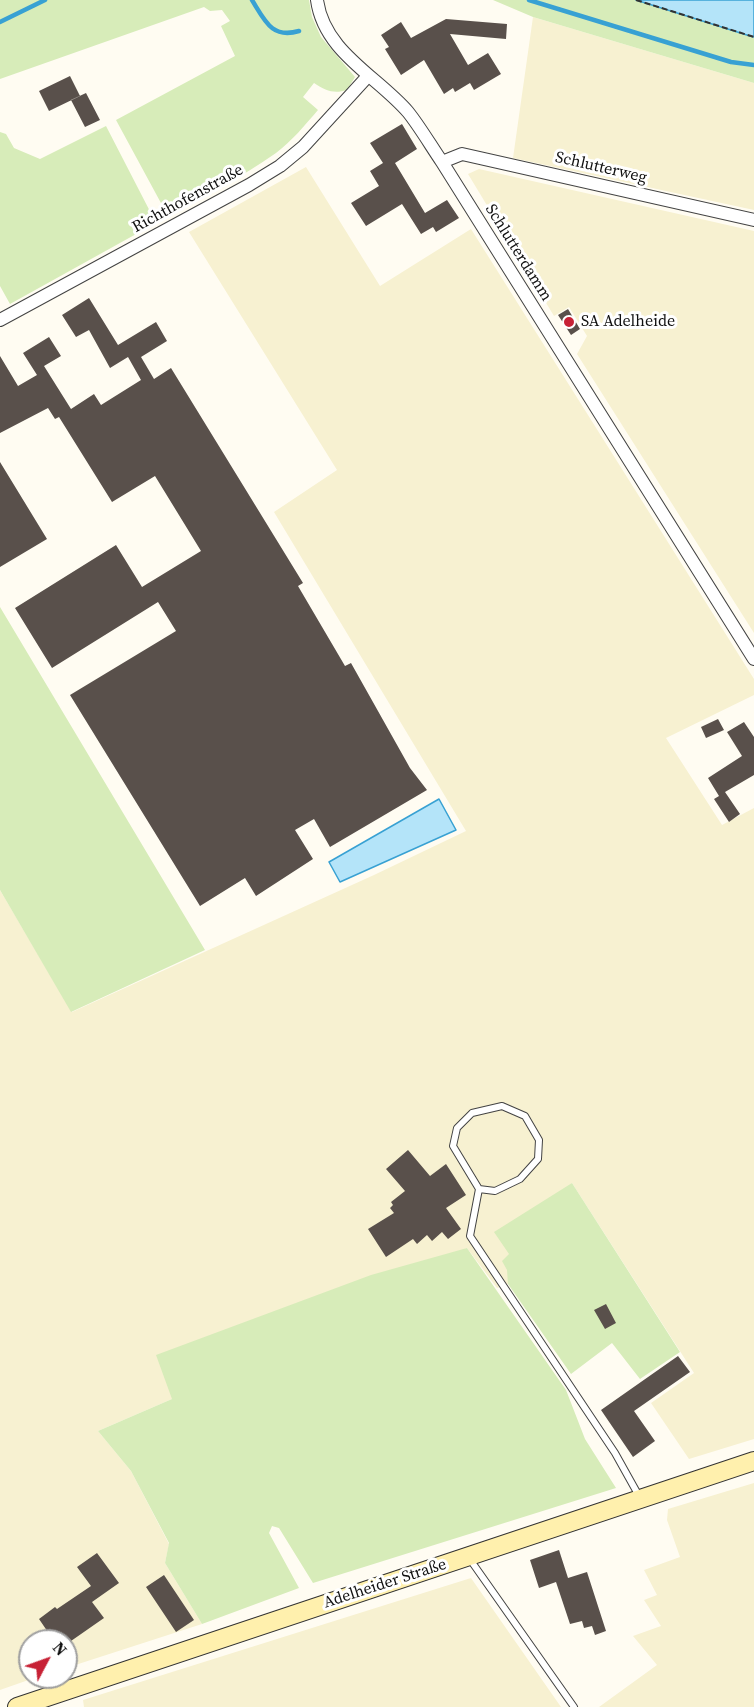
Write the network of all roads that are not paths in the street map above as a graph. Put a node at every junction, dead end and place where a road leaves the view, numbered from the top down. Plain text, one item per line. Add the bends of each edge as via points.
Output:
1 (317, 0) edge
2 (368, 76) junction
3 (442, 162) junction
4 (754, 220) edge
5 (0, 320) edge
6 (754, 658) edge
7 (479, 1188) junction
8 (754, 1461) edge
9 (640, 1499) junction
10 (468, 1557) junction
11 (17, 1707) edge
12 (574, 1707) edge

1 - 2 street, Schlutterdamm via 325,27
2 - 3 street, Schlutterdamm via 407,112
2 - 5 street, Richthofenstraße via 303,147 280,166
3 - 4 street, Schlutterweg via 462,154
3 - 6 street, Schlutterdamm
7 - 7 lane via 453,1146 457,1128 472,1113 502,1106 525,1116 538,1140 538,1159 520,1179 495,1191
7 - 9 lane via 470,1236 615,1453
8 - 9 main road, Adelheider Straße
9 - 10 main road, Adelheider Straße
10 - 11 main road, Adelheider Straße
10 - 12 lane

